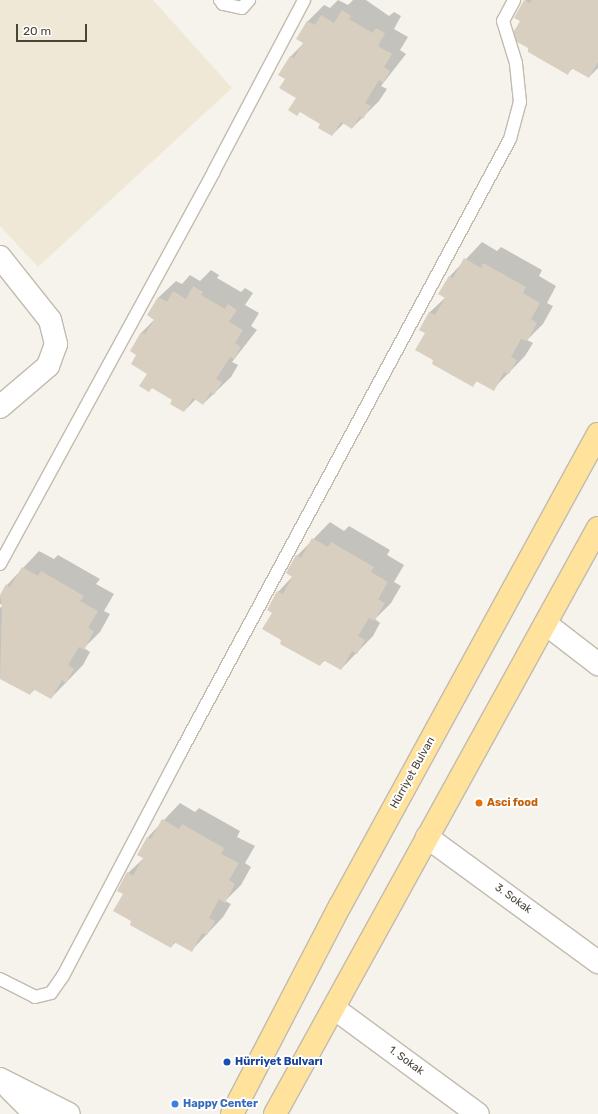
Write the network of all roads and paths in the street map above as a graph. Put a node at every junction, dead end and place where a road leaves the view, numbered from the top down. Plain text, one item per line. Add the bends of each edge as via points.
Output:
1 (220, 0) edge
2 (249, 0) edge
3 (304, 0) edge
4 (514, 0) edge
5 (0, 257) edge
6 (0, 407) edge
7 (598, 434) edge
8 (598, 528) edge
9 (0, 564) edge
10 (546, 624) junction
11 (598, 664) edge
12 (427, 837) junction
13 (598, 962) edge
14 (0, 979) edge
15 (335, 1009) junction
16 (0, 1079) edge
17 (35, 1114) edge
18 (69, 1114) edge
19 (232, 1114) edge
20 (275, 1114) edge
21 (478, 1114) edge

1 - 2 lane via 223,4 242,8
3 - 9 lane via 214,172
4 - 14 lane via 503,21 516,63 520,102 510,139 63,976 51,993 35,997
5 - 6 street via 50,320 56,344 48,366
7 - 19 main road, Hürriyet Bulvarı via 340,906
8 - 10 main road
10 - 11 street
10 - 12 main road
12 - 13 street, 3. Sokak
12 - 15 main road
15 - 20 main road
15 - 21 street, 1. Sokak
16 - 17 street
16 - 18 street

